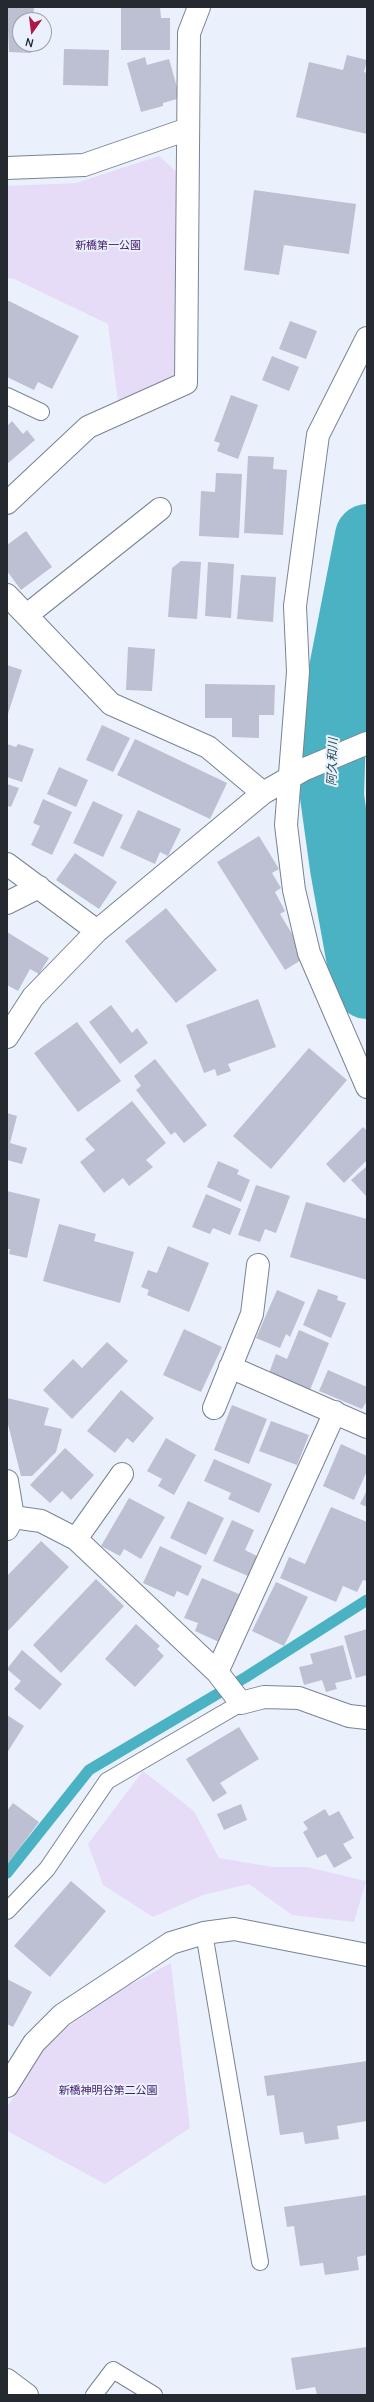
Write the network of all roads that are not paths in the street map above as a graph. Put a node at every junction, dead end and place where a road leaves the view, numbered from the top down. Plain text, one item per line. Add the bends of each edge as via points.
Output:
1 (199, 7) edge
2 (188, 129) junction
3 (7, 168) edge
4 (367, 338) edge
5 (7, 396) edge
6 (41, 412) dead end
7 (7, 503) edge
8 (160, 509) dead end
9 (7, 595) edge
10 (27, 616) junction
11 (367, 743) edge
12 (297, 774) junction
13 (263, 793) junction
14 (7, 864) edge
15 (39, 887) junction
16 (7, 903) edge
17 (97, 930) junction
18 (7, 1037) edge
19 (367, 1087) edge
20 (258, 1265) dead end
21 (230, 1367) junction
22 (214, 1408) dead end
23 (335, 1412) junction
24 (367, 1427) edge
25 (122, 1474) dead end
26 (7, 1481) edge
27 (10, 1523) edge
28 (76, 1539) junction
29 (217, 1672) junction
30 (241, 1704) junction
31 (367, 1718) edge
32 (7, 1911) edge
33 (204, 1933) junction
34 (367, 1955) edge
35 (7, 2086) edge
36 (260, 2262) dead end
37 (7, 2380) edge
38 (27, 2395) edge
39 (94, 2395) edge
40 (154, 2395) edge

1 - 2 street via 189,33
2 - 3 street via 84,165
2 - 7 street via 186,383 88,427
4 - 12 street via 318,435 295,606 298,672
5 - 6 lane
8 - 10 street
9 - 10 street
10 - 13 street via 111,704 208,748
11 - 12 street
12 - 13 street
12 - 19 street via 287,832 294,890 309,953
13 - 17 street
14 - 15 street
15 - 16 street
15 - 17 street
17 - 18 street via 33,997
20 - 21 street via 252,1314
21 - 22 street
21 - 23 street
23 - 24 street
23 - 29 street
25 - 28 street
26 - 27 street
27 - 28 street via 41,1521
28 - 29 street
29 - 30 street
30 - 31 street via 264,1697 299,1698 349,1716
30 - 32 lane via 107,1781 47,1869
33 - 34 street via 234,1929
33 - 35 street via 171,1943 62,2015 34,2043
33 - 36 lane
37 - 38 street
39 - 40 lane via 113,2370

